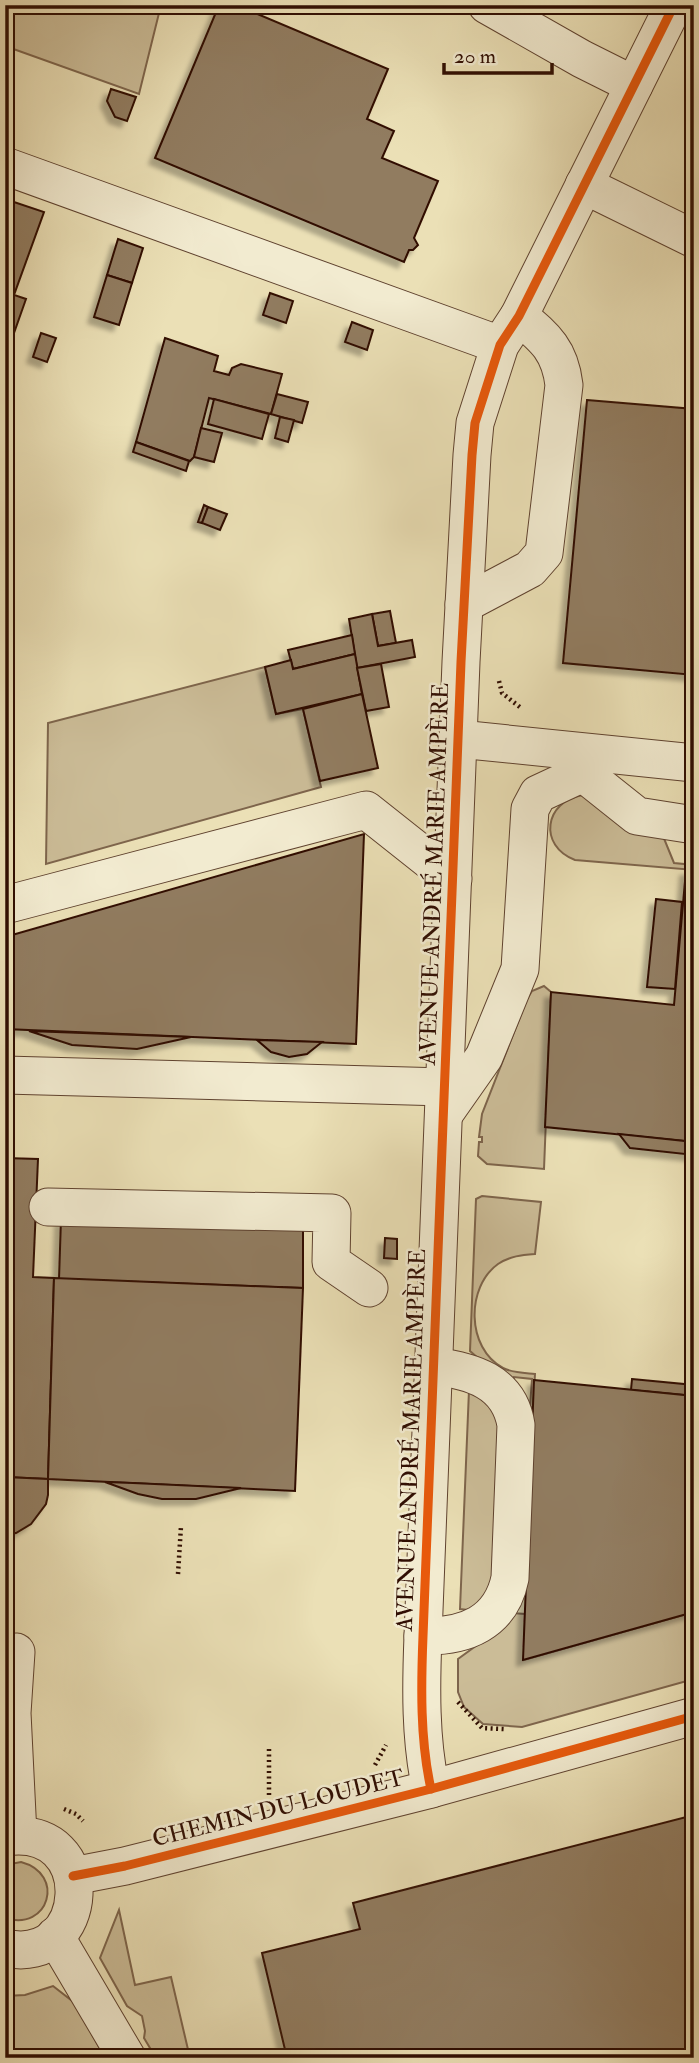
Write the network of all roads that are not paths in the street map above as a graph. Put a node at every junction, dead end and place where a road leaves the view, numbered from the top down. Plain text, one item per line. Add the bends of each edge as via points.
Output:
1 (487, 5) edge
2 (674, 5) edge
3 (634, 85) junction
4 (5, 166) edge
5 (584, 185) junction
6 (694, 239) edge
7 (509, 331) junction
8 (464, 604) junction
9 (459, 739) junction
10 (584, 762) junction
11 (694, 763) edge
12 (694, 825) edge
13 (453, 879) junction
14 (5, 905) edge
15 (5, 1075) edge
16 (444, 1100) junction
17 (48, 1207) dead end
18 (369, 1288) dead end
19 (434, 1366) junction
20 (423, 1636) junction
21 (16, 1652) dead end
22 (694, 1716) edge
23 (431, 1789) junction
24 (11, 1836) edge
25 (73, 1876) junction
26 (55, 1936) junction
27 (5, 1948) edge
28 (127, 2058) edge

1 - 3 street
2 - 3 street, AVENUE ANDRÉ MARIE AMPÈRE
3 - 5 street, AVENUE ANDRÉ MARIE AMPÈRE
4 - 7 street
5 - 6 street
5 - 7 street, AVENUE ANDRÉ MARIE AMPÈRE
7 - 8 street, AVENUE ANDRÉ MARIE AMPÈRE via 475,423
7 - 8 street via 545,338 561,364 564,385 544,553 530,569
8 - 9 street, AVENUE ANDRÉ MARIE AMPÈRE
9 - 10 street
9 - 13 street, AVENUE ANDRÉ MARIE AMPÈRE
10 - 11 street
10 - 12 street via 637,816
10 - 16 street via 538,794 530,808 520,968 484,1057
13 - 14 street via 366,810
13 - 16 street, AVENUE ANDRÉ MARIE AMPÈRE
15 - 16 street
16 - 19 street, AVENUE ANDRÉ MARIE AMPÈRE
17 - 18 street via 332,1213 331,1262
19 - 20 street, AVENUE ANDRÉ MARIE AMPÈRE
19 - 20 street via 464,1370 488,1382 505,1395 514,1411 513,1508 510,1578 500,1608 484,1623 443,1637
20 - 23 street, AVENUE ANDRÉ MARIE AMPÈRE
21 - 24 street via 12,1713 16,1799
22 - 23 street, CHEMIN DU LOUDET
23 - 25 street, CHEMIN DU LOUDET
24 - 25 street via 32,1836 46,1842 67,1862
25 - 26 street via 74,1909
26 - 27 street via 26,1950
26 - 28 street

